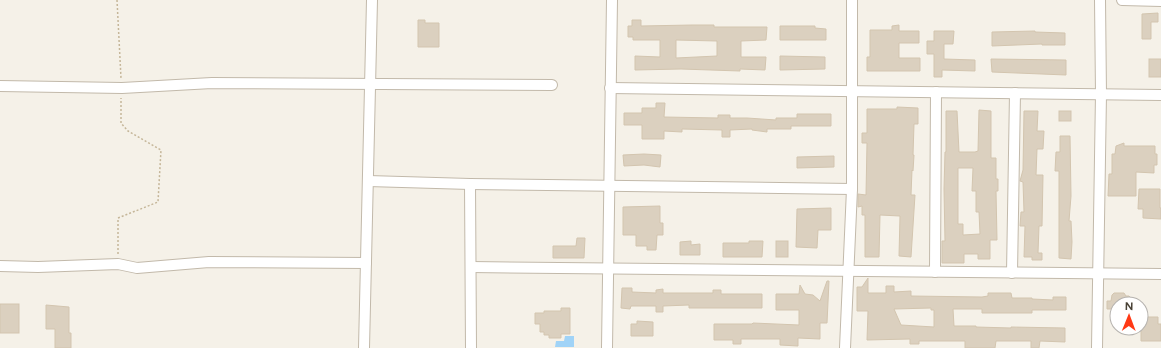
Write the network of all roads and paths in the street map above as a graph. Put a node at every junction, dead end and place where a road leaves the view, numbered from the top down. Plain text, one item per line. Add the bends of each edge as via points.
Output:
1 (117, 0) edge
2 (372, 0) edge
3 (612, 0) edge
4 (852, 0) edge
5 (1100, 0) edge
6 (1122, 0) edge
7 (1161, 1) edge
8 (371, 84) junction
9 (552, 85) dead end
10 (0, 86) edge
11 (122, 88) junction
12 (610, 88) junction
13 (852, 91) junction
14 (936, 92) junction
15 (1015, 93) junction
16 (1101, 94) junction
17 (1161, 95) edge
18 (368, 181) junction
19 (470, 184) junction
20 (609, 185) junction
21 (852, 189) junction
22 (366, 263) junction
23 (118, 264) junction
24 (0, 266) edge
25 (470, 267) junction
26 (608, 269) junction
27 (848, 271) junction
28 (935, 272) junction
29 (1012, 273) junction
30 (1099, 274) junction
31 (1161, 274) edge
32 (364, 348) edge
33 (471, 348) edge
34 (606, 348) edge
35 (845, 348) edge
36 (1097, 348) edge

1 - 11 path
2 - 8 street
3 - 12 street
4 - 13 street
5 - 16 street
6 - 7 street
8 - 9 street
8 - 11 street via 212,83
8 - 18 street
10 - 11 street
11 - 23 path via 121,123 128,131 161,150 158,202 118,218
12 - 13 street
12 - 20 street
13 - 14 street
13 - 21 street
14 - 15 street
14 - 28 street
15 - 16 street
15 - 29 street
16 - 17 street
16 - 30 street
18 - 19 street
18 - 22 street
19 - 20 street
19 - 25 street
20 - 21 street
20 - 26 street
21 - 27 street
22 - 23 street via 209,262 138,268
22 - 32 street
23 - 24 street
25 - 26 street
25 - 33 street
26 - 27 street
26 - 34 street
27 - 28 street
27 - 35 street
28 - 29 street
29 - 30 street
30 - 31 street
30 - 36 street

